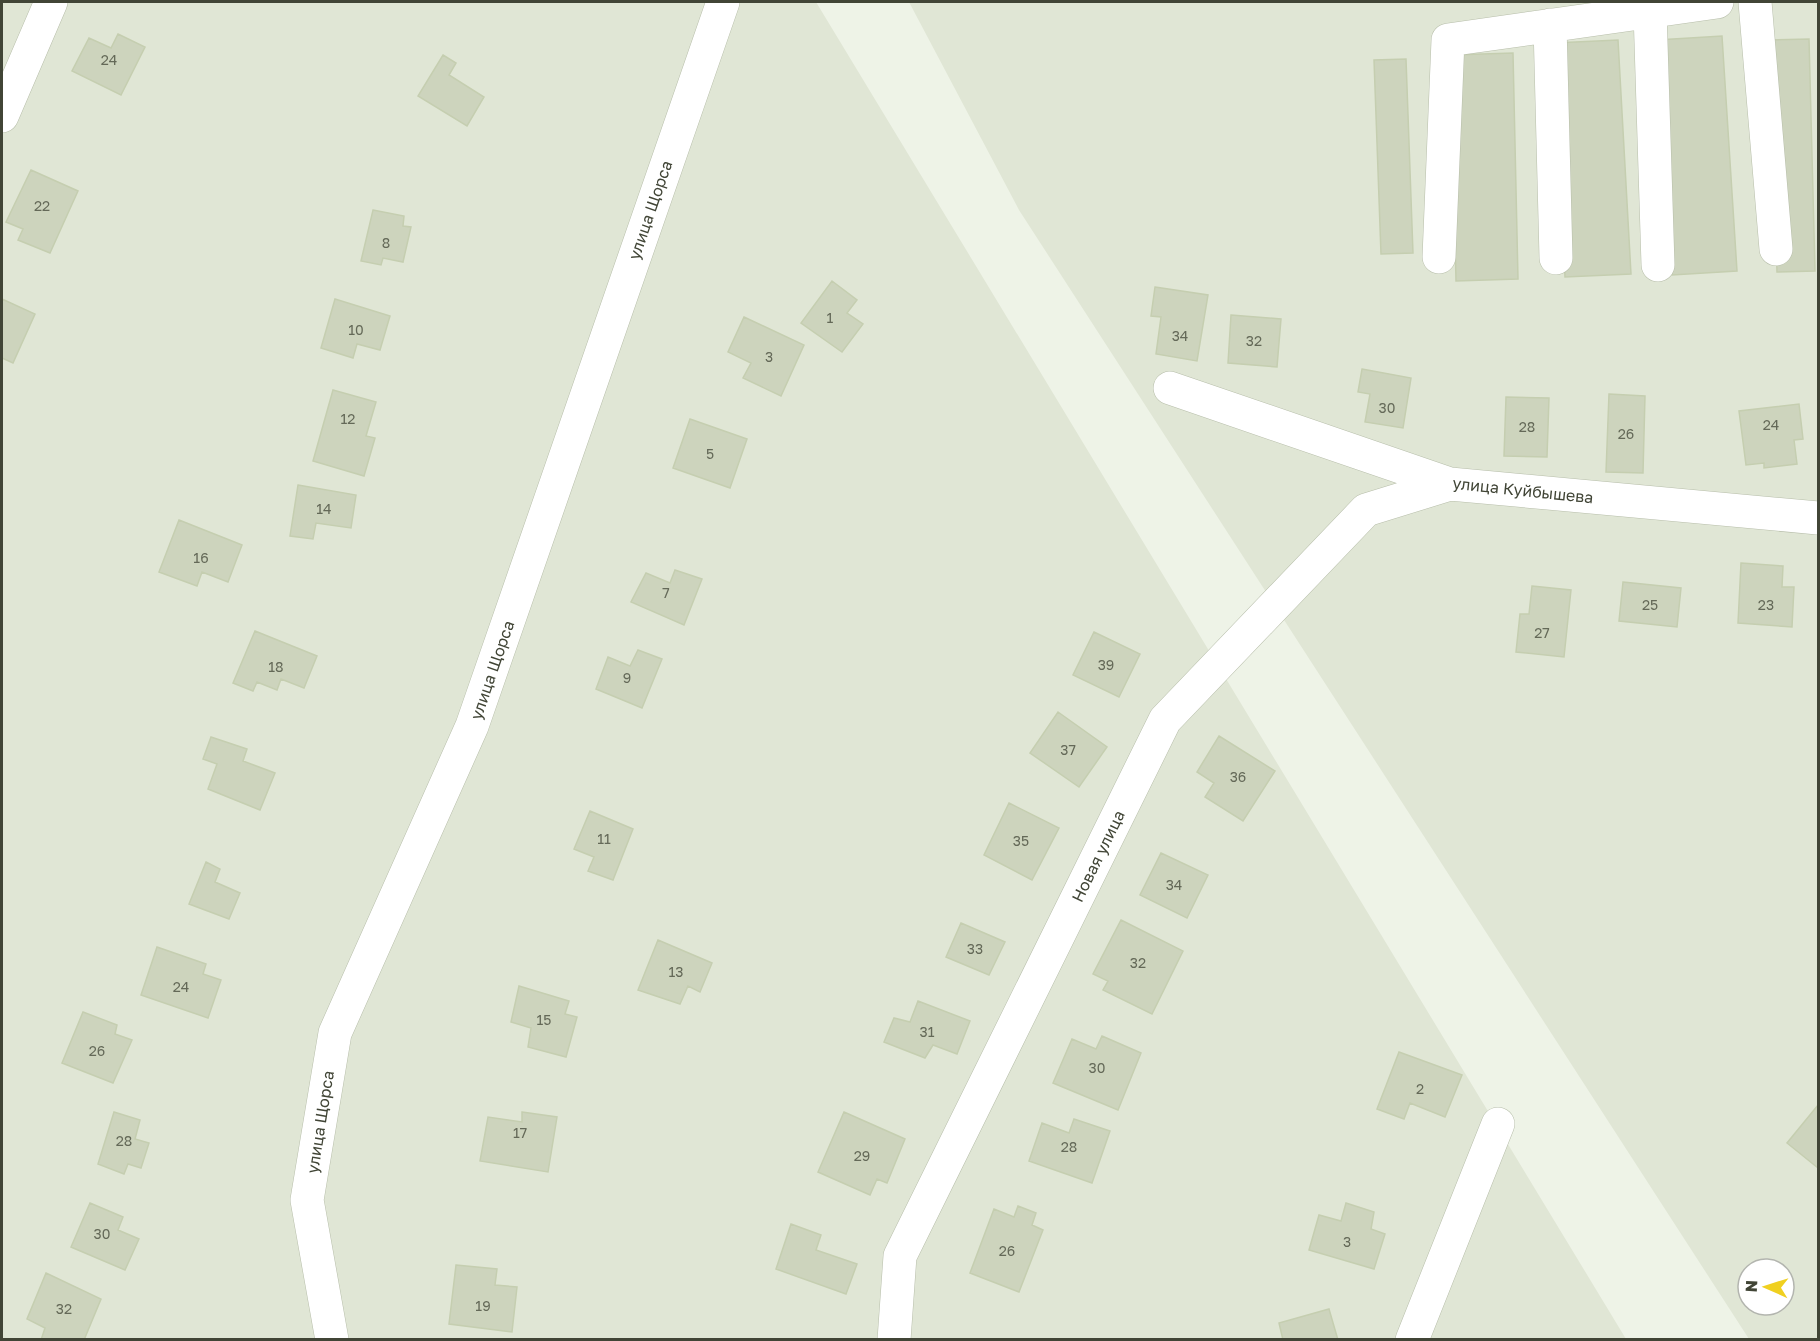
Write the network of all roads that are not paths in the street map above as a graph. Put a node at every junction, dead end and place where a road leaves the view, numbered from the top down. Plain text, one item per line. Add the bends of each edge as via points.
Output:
1 (51, 2) edge
2 (723, 2) edge
3 (1717, 2) edge
4 (1755, 2) edge
5 (1650, 11) junction
6 (1550, 25) junction
7 (2, 116) edge
8 (1776, 249) dead end
9 (1439, 257) dead end
10 (1556, 258) dead end
11 (1658, 265) dead end
12 (1170, 388) dead end
13 (1450, 484) junction
14 (1818, 518) edge
15 (1498, 1124) dead end
16 (332, 1340) edge
17 (894, 1340) edge
18 (1412, 1340) edge

1 - 7 street
2 - 16 street, улица Щорса via 472,726 335,1033 307,1200
3 - 5 street
4 - 8 street
5 - 6 street
5 - 11 street
6 - 9 street via 1448,40
6 - 10 street
12 - 13 street, улица Куйбышева
13 - 14 street, улица Куйбышева
13 - 17 street, Новая улица via 1366,510 1165,720 900,1256
15 - 18 street

